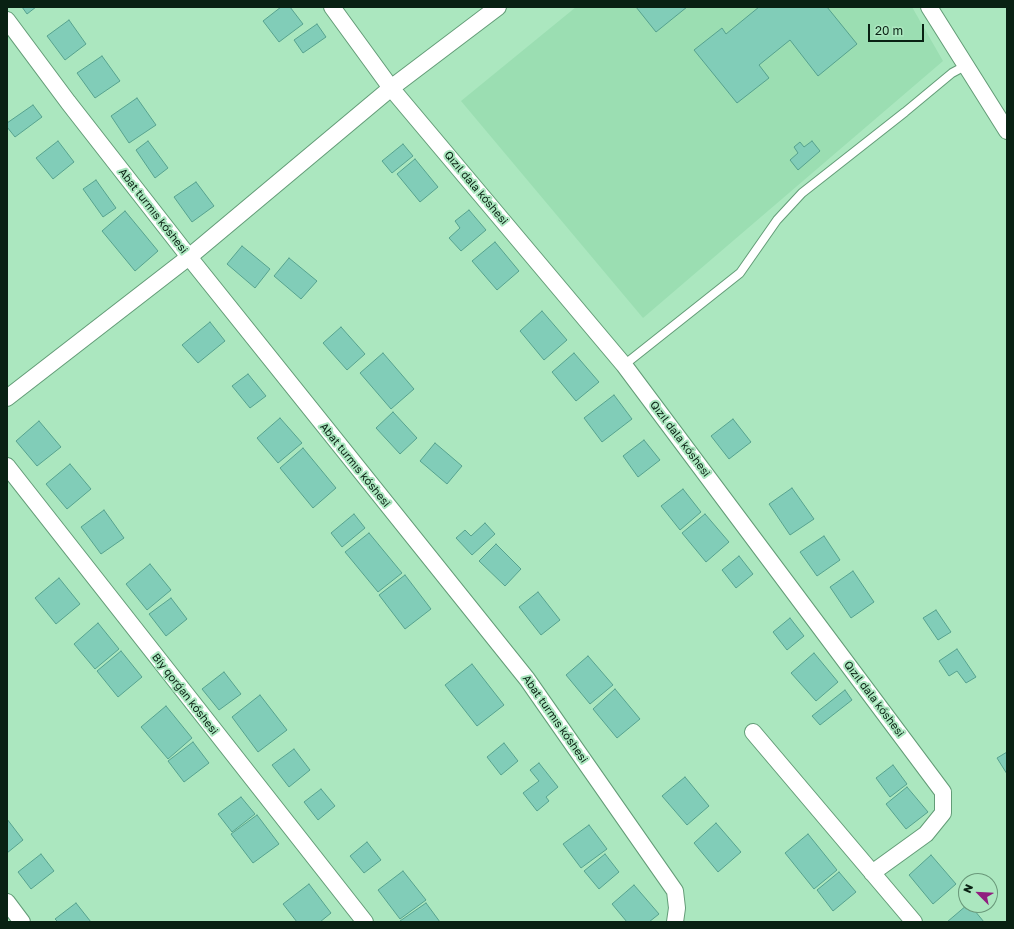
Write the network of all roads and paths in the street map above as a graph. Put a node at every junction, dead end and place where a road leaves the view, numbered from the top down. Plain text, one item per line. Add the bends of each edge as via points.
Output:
1 (332, 7) edge
2 (498, 7) edge
3 (929, 7) edge
4 (7, 20) edge
5 (966, 66) junction
6 (391, 88) junction
7 (1007, 131) edge
8 (189, 257) junction
9 (624, 365) junction
10 (7, 398) edge
11 (7, 466) edge
12 (753, 732) dead end
13 (872, 873) junction
14 (7, 902) edge
15 (22, 922) edge
16 (365, 922) edge
17 (675, 922) edge
18 (914, 922) edge

1 - 6 street, Qızıl dala kóshesi
2 - 6 street
3 - 5 street
4 - 8 street, Abat turmıs kóshesi
5 - 7 street
5 - 9 lane via 952,73 802,192 777,220 740,273
6 - 8 street
6 - 9 street, Qızıl dala kóshesi
8 - 10 street
8 - 17 street, Abat turmıs kóshesi via 527,679 675,891
9 - 13 street, Qızıl dala kóshesi via 943,792 943,813 926,834
11 - 16 street, Biy qorǵan kóshesi
12 - 13 street
13 - 18 street
14 - 15 street

